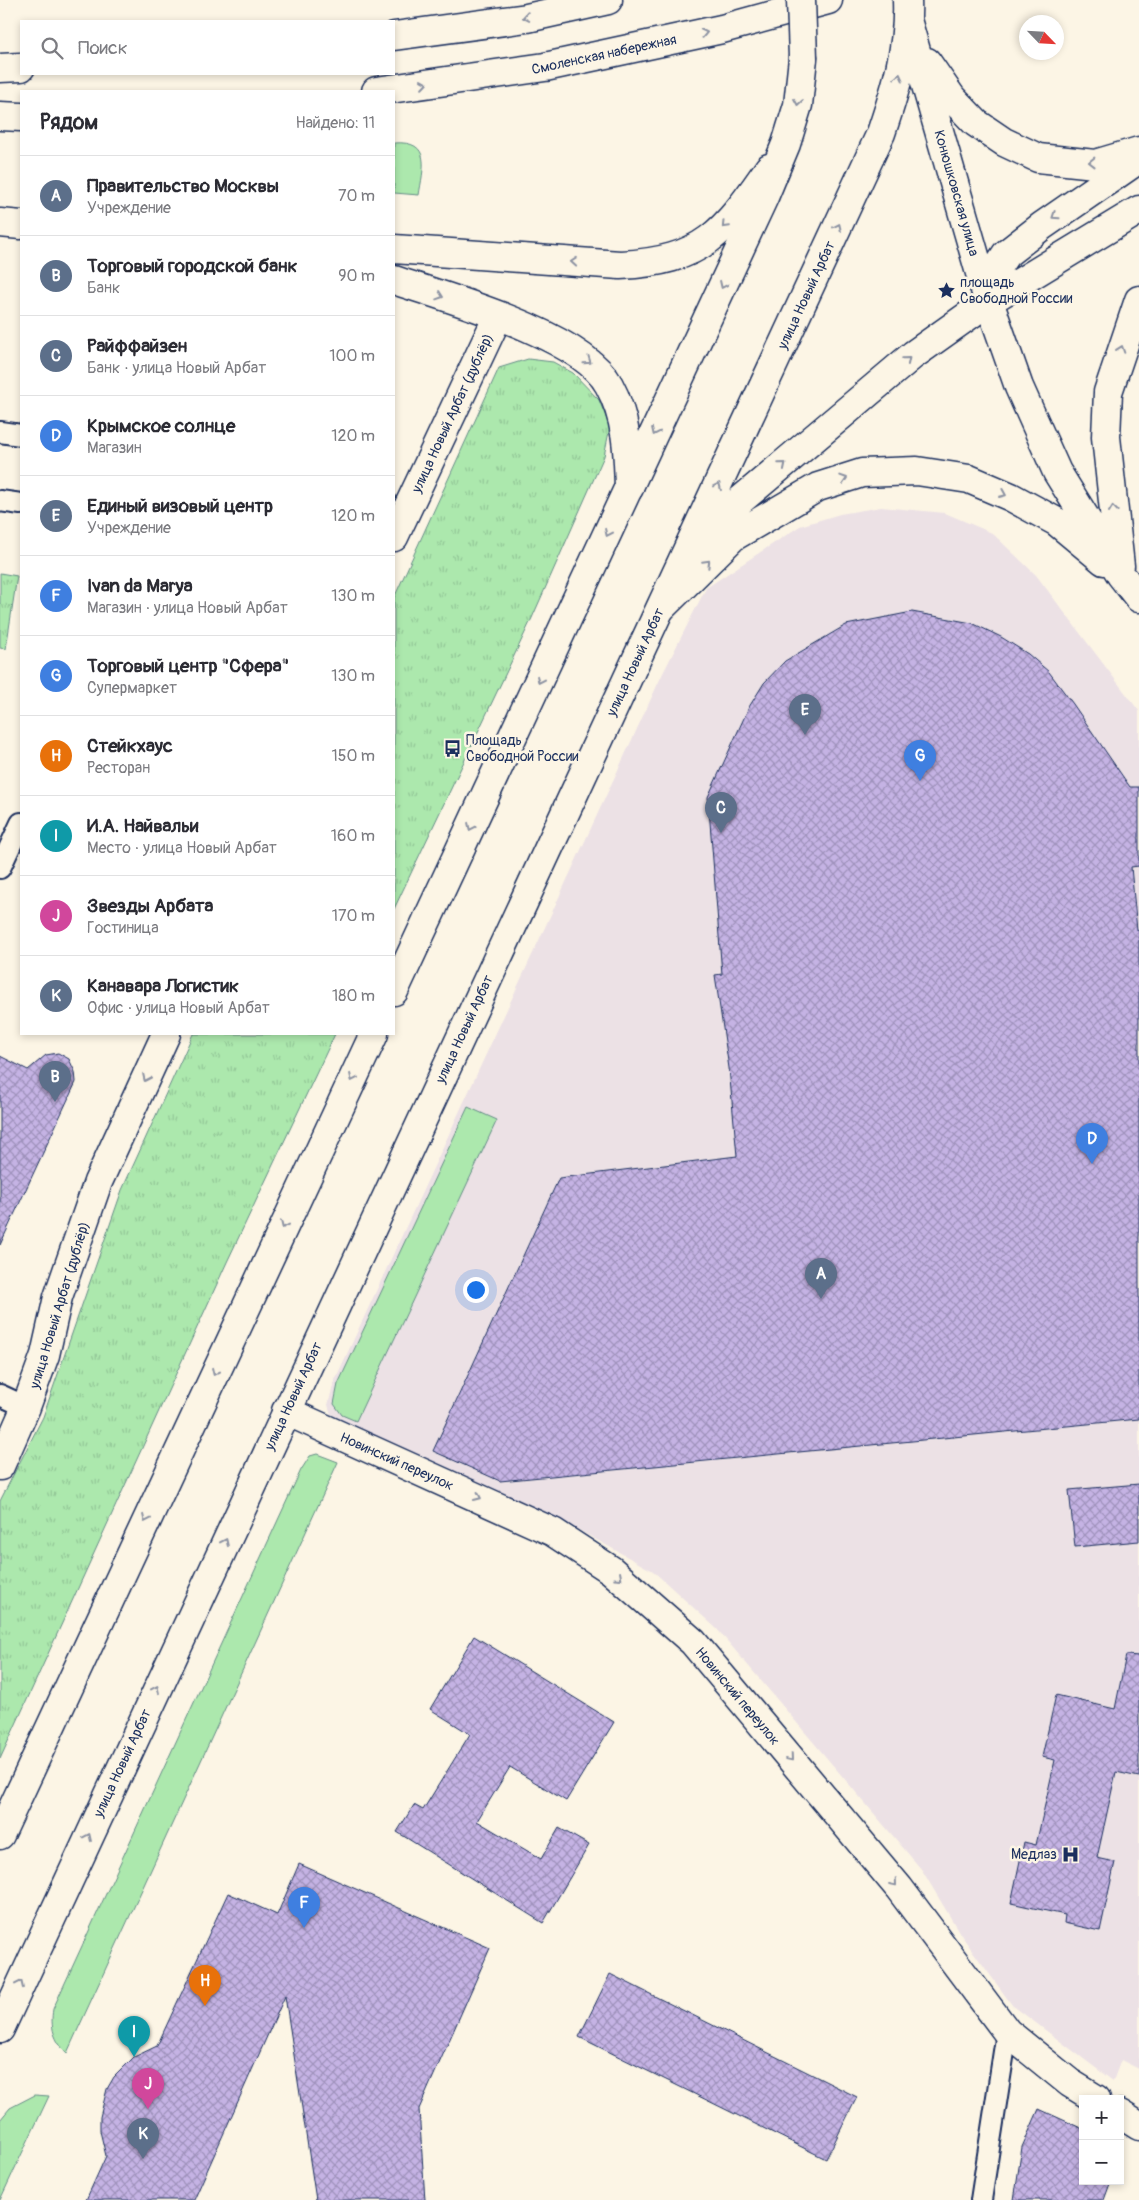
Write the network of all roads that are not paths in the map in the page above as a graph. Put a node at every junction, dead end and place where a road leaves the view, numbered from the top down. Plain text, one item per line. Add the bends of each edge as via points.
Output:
1 (608, 0) edge
2 (801, 0) edge
3 (828, 0) edge
4 (908, 11) edge
5 (395, 36) edge
6 (20, 67) edge
7 (0, 68) edge
8 (383, 90) edge
9 (0, 116) edge
10 (20, 117) edge
11 (786, 144) junction
12 (1139, 151) edge
13 (1139, 159) edge
14 (1139, 210) edge
15 (0, 223) edge
16 (20, 225) edge
17 (395, 249) edge
18 (395, 280) edge
19 (987, 294) junction
20 (1137, 315) edge
21 (498, 316) junction
22 (0, 432) edge
23 (20, 435) edge
24 (629, 488) junction
25 (0, 501) edge
26 (20, 504) edge
27 (395, 535) edge
28 (692, 541) junction
29 (1121, 575) junction
30 (1139, 598) edge
31 (660, 609) junction
32 (20, 825) edge
33 (0, 868) edge
34 (395, 989) edge
35 (166, 1035) edge
36 (374, 1035) edge
37 (0, 1395) edge
38 (26, 1407) junction
39 (286, 1411) junction
40 (0, 1466) edge
41 (0, 1835) edge
42 (0, 2029) edge
43 (1007, 2032) junction
44 (1090, 2095) edge
45 (1124, 2117) edge
46 (1139, 2126) edge
47 (981, 2200) edge

1 -> 5 main road via 527,18
2 -> 11 main road, bridge via 803,58 798,104
8 -> 3 main road, Смоленская набережная via 545,67 722,29
12 -> 4 main road via 1095,164 1038,158 1004,142 976,124 952,98 931,69
4 - 19 main road, Конюшковская улица
28 -> 4 main road, улица Новый Арбат via 881,132 899,79
6 - 7 main road
9 - 10 main road
11 -> 17 main road via 740,210 714,237 680,256 649,264 620,266
11 -> 24 main road
13 -> 19 main road via 1006,254
14 - 19 main road
15 - 16 main road
18 -> 21 main road
28 -> 19 main road
19 - 29 main road, Конюшковская улица via 1019,388 1057,472
29 -> 20 main road via 1106,437 1108,392
21 -> 24 main road via 548,335 594,365 618,404 627,439
21 - 27 main road, улица Новый Арбат (дублёр)
22 - 23 lane
24 -> 34 main road
25 - 26 lane
28 - 31 main road, улица Новый Арбат
29 - 30 main road, Конюшковская улица
31 -> 29 main road via 733,538 818,487 862,473 917,471 969,479 1057,522
31 - 39 main road, улица Новый Арбат
32 - 33 lane
35 -> 38 main road, улица Новый Арбат (дублёр) via 98,1182 58,1297 45,1355
36 -> 41 main road
37 - 38 lane
38 - 40 main road, улица Новый Арбат (дублёр)
42 -> 39 main road, улица Новый Арбат
39 -> 43 main road, Новинский переулок via 553,1532 611,1570 693,1642 899,1888
43 - 44 main road, Новинский переулок
43 - 47 lane
45 - 46 main road

